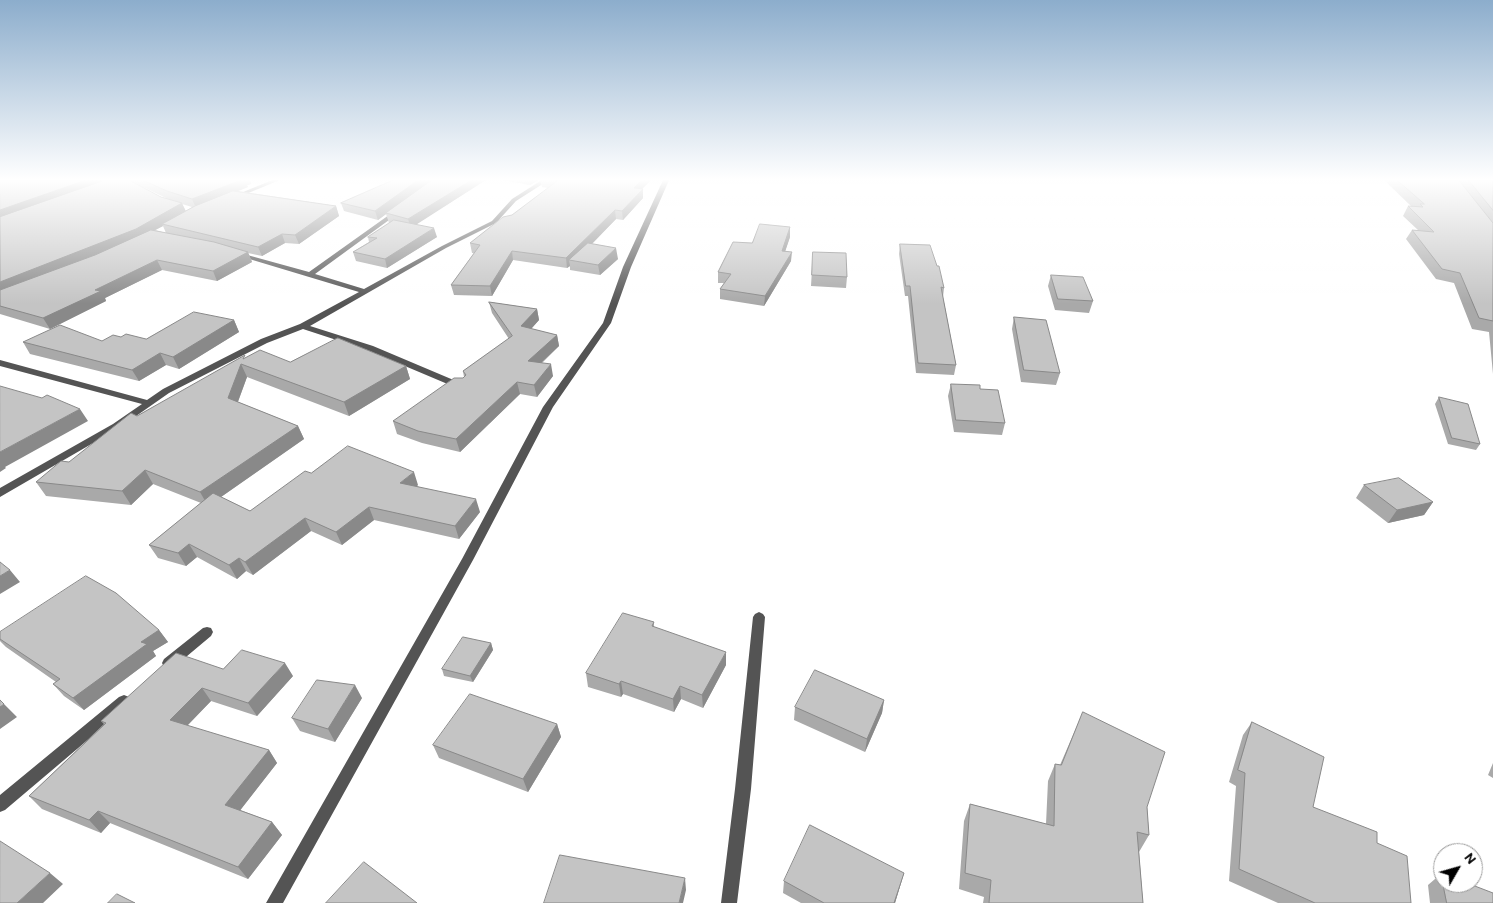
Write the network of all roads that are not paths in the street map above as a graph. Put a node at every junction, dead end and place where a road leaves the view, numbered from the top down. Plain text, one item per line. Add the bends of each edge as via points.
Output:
1 (385, 220) edge
2 (496, 220) edge
3 (648, 220) edge
4 (229, 251) edge
5 (310, 275) junction
6 (364, 291) junction
7 (302, 326) junction
8 (0, 363) edge
9 (462, 387) edge
10 (149, 403) junction
11 (0, 493) edge
12 (759, 617) dead end
13 (207, 632) dead end
14 (161, 670) edge
15 (138, 690) edge
16 (0, 805) edge
17 (274, 903) edge
18 (728, 903) edge

1 - 5 street
2 - 6 street
3 - 17 street via 606,323 548,407 467,560
4 - 5 street
5 - 6 street
6 - 7 street
7 - 9 street via 362,345
7 - 10 street via 264,341
8 - 10 street
10 - 11 street via 116,426
12 - 18 street via 743,788
13 - 14 street
15 - 16 street

